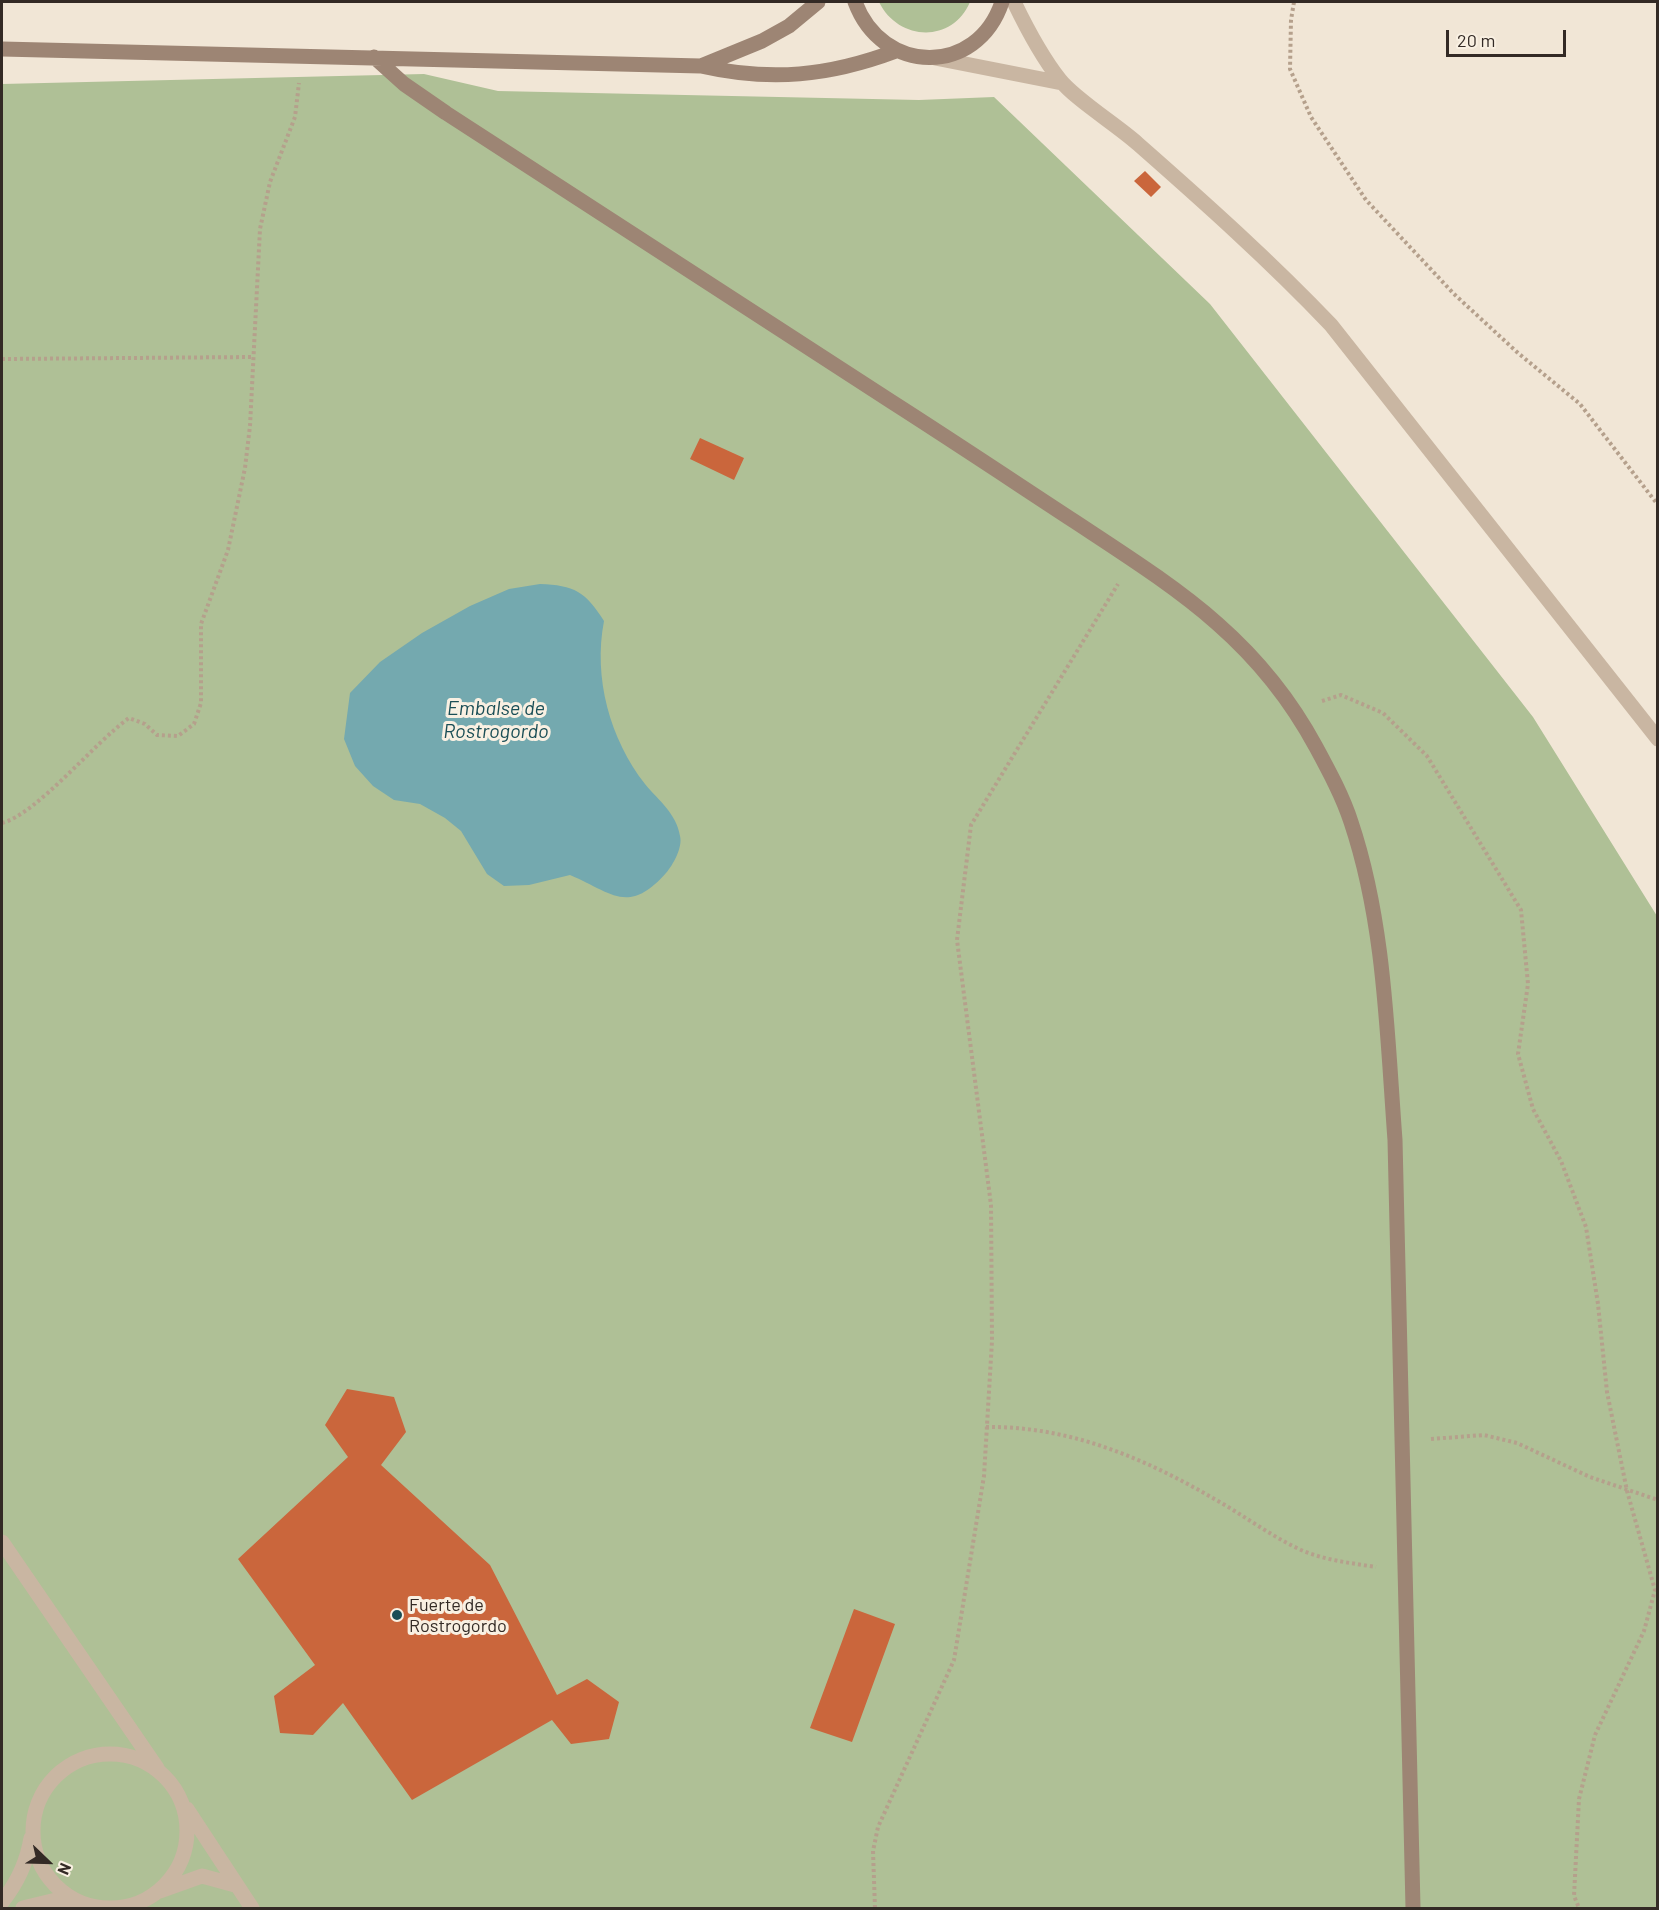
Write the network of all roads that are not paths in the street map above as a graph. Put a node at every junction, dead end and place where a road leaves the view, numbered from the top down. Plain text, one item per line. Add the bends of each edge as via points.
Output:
1 (818, 2) edge
2 (855, 2) edge
3 (1002, 2) edge
4 (1014, 2) edge
5 (2, 49) edge
6 (896, 51) junction
7 (374, 57) junction
8 (935, 58) junction
9 (700, 66) junction
10 (1062, 82) junction
11 (1658, 739) edge
12 (2, 1542) edge
13 (159, 1770) junction
14 (179, 1796) junction
15 (32, 1832) junction
16 (235, 1885) junction
17 (158, 1892) junction
18 (2, 1902) edge
19 (91, 1906) junction
20 (23, 1908) edge
21 (252, 1908) edge
22 (1413, 1908) edge

1 - 9 street via 789,26
2 - 6 street via 871,32
3 - 8 street via 989,29 973,44
4 - 10 lane via 1039,50
5 - 7 street
6 - 8 street
6 - 9 street via 822,74 740,75
7 - 9 street
7 - 22 street via 446,113 1185,596 1226,628 1276,684 1315,746 1351,820 1365,873 1386,1014 1395,1140
8 - 10 lane
10 - 11 lane via 1210,208 1279,271 1330,326
12 - 13 lane
13 - 14 lane
13 - 15 lane via 128,1755 97,1754 64,1767 39,1798
14 - 16 lane
14 - 17 lane via 187,1823 182,1858 176,1872
15 - 18 lane via 27,1860
15 - 19 lane via 41,1868 65,1894
16 - 17 lane via 202,1876
16 - 21 lane
17 - 19 lane via 122,1907
19 - 20 lane via 56,1900

